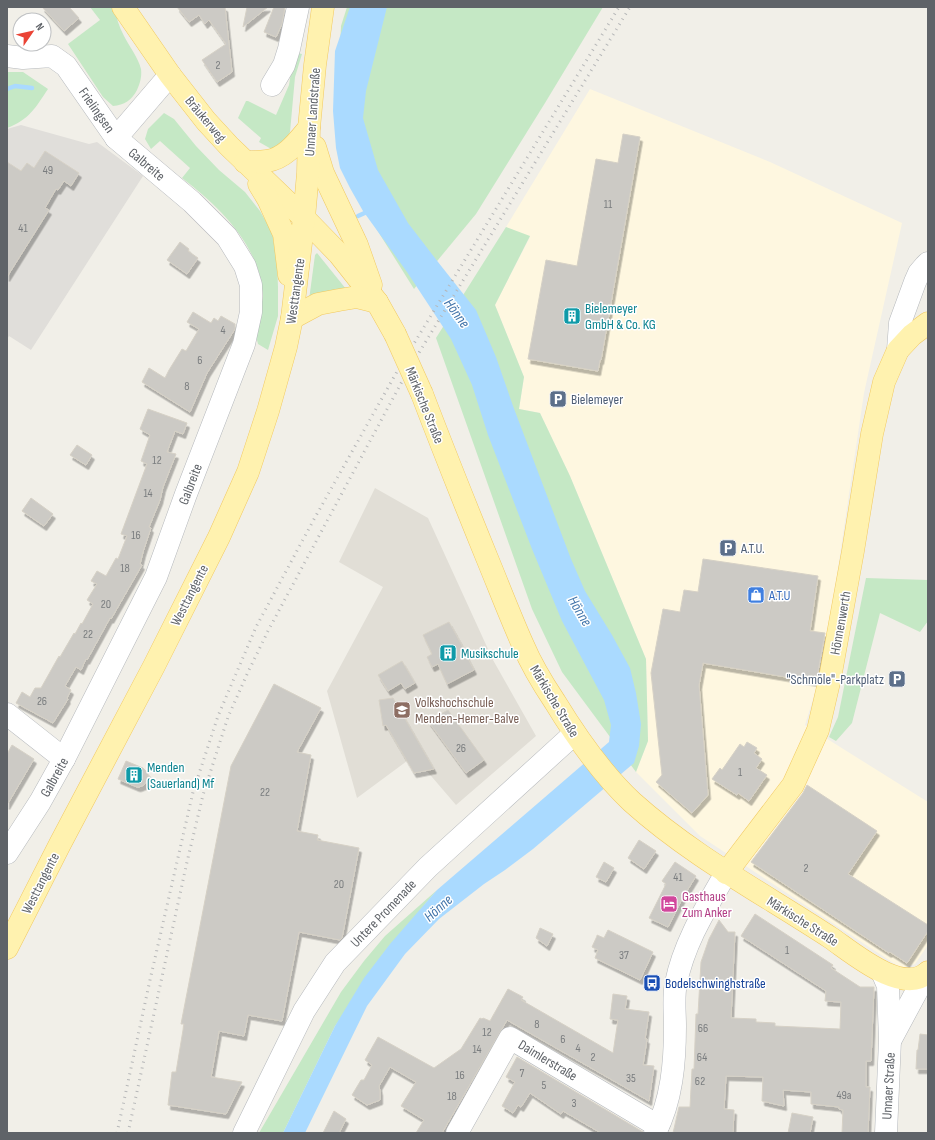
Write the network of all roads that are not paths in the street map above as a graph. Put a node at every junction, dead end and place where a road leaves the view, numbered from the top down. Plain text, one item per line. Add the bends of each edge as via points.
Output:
1 (123, 7) edge
2 (298, 7) edge
3 (323, 7) edge
4 (7, 56) edge
5 (170, 75) junction
6 (272, 85) dead end
7 (309, 128) junction
8 (116, 138) junction
9 (245, 162) junction
10 (304, 218) junction
11 (928, 264) edge
12 (377, 302) junction
13 (292, 318) junction
14 (928, 323) edge
15 (898, 350) junction
16 (7, 714) edge
17 (578, 739) junction
18 (64, 759) junction
19 (7, 852) edge
20 (726, 873) junction
21 (7, 948) edge
22 (882, 972) junction
23 (927, 974) edge
24 (890, 1040) junction
25 (656, 1130) edge
26 (244, 1133) edge
27 (457, 1133) edge
28 (886, 1133) edge

1 - 5 main road, Bräukerweg
2 - 6 street via 284,65
3 - 7 main road, Unnaer Landstraße
4 - 8 street, Frielingsen via 52,56 66,66
5 - 8 street, Frielingsen
5 - 9 main road, Bräukerweg via 206,121
7 - 9 main road via 293,147 282,155 269,161
7 - 10 main road, Unnaer Landstraße
7 - 12 main road via 323,173 357,245
8 - 18 street, Galbreite via 192,202 226,237 245,266 251,286 251,312 242,351 156,577
9 - 10 main road, Bräukerweg
9 - 13 main road via 268,199 284,234
10 - 12 main road, Märkische Straße via 339,254
10 - 13 main road, Westtangente
11 - 15 street, Hönnenwerth via 919,273 900,322
12 - 13 main road via 357,297 339,300 318,304
12 - 17 main road, Märkische Straße, bridge via 395,334 422,394 524,647
13 - 21 main road, Westtangente via 268,410 248,472 219,537
14 - 15 main road, Hönnenwerth
15 - 20 main road, Hönnenwerth via 884,382 872,434 832,671 818,730 793,785
16 - 18 street
17 - 20 main road, Märkische Straße via 610,779 632,801 680,841
17 - 26 street, Untere Promenade via 428,867 335,963 304,1011
18 - 19 street, Galbreite via 40,802
20 - 22 main road, Märkische Straße
20 - 25 street via 704,910 683,956 676,985 675,1056 672,1076 667,1102
22 - 23 main road, Märkische Straße via 899,978 915,979
22 - 24 street, Unnaer Straße via 888,986
23 - 24 street, Unnaer Straße
24 - 28 street, Unnaer Straße
25 - 27 street, Daimlerstraße via 510,1038

